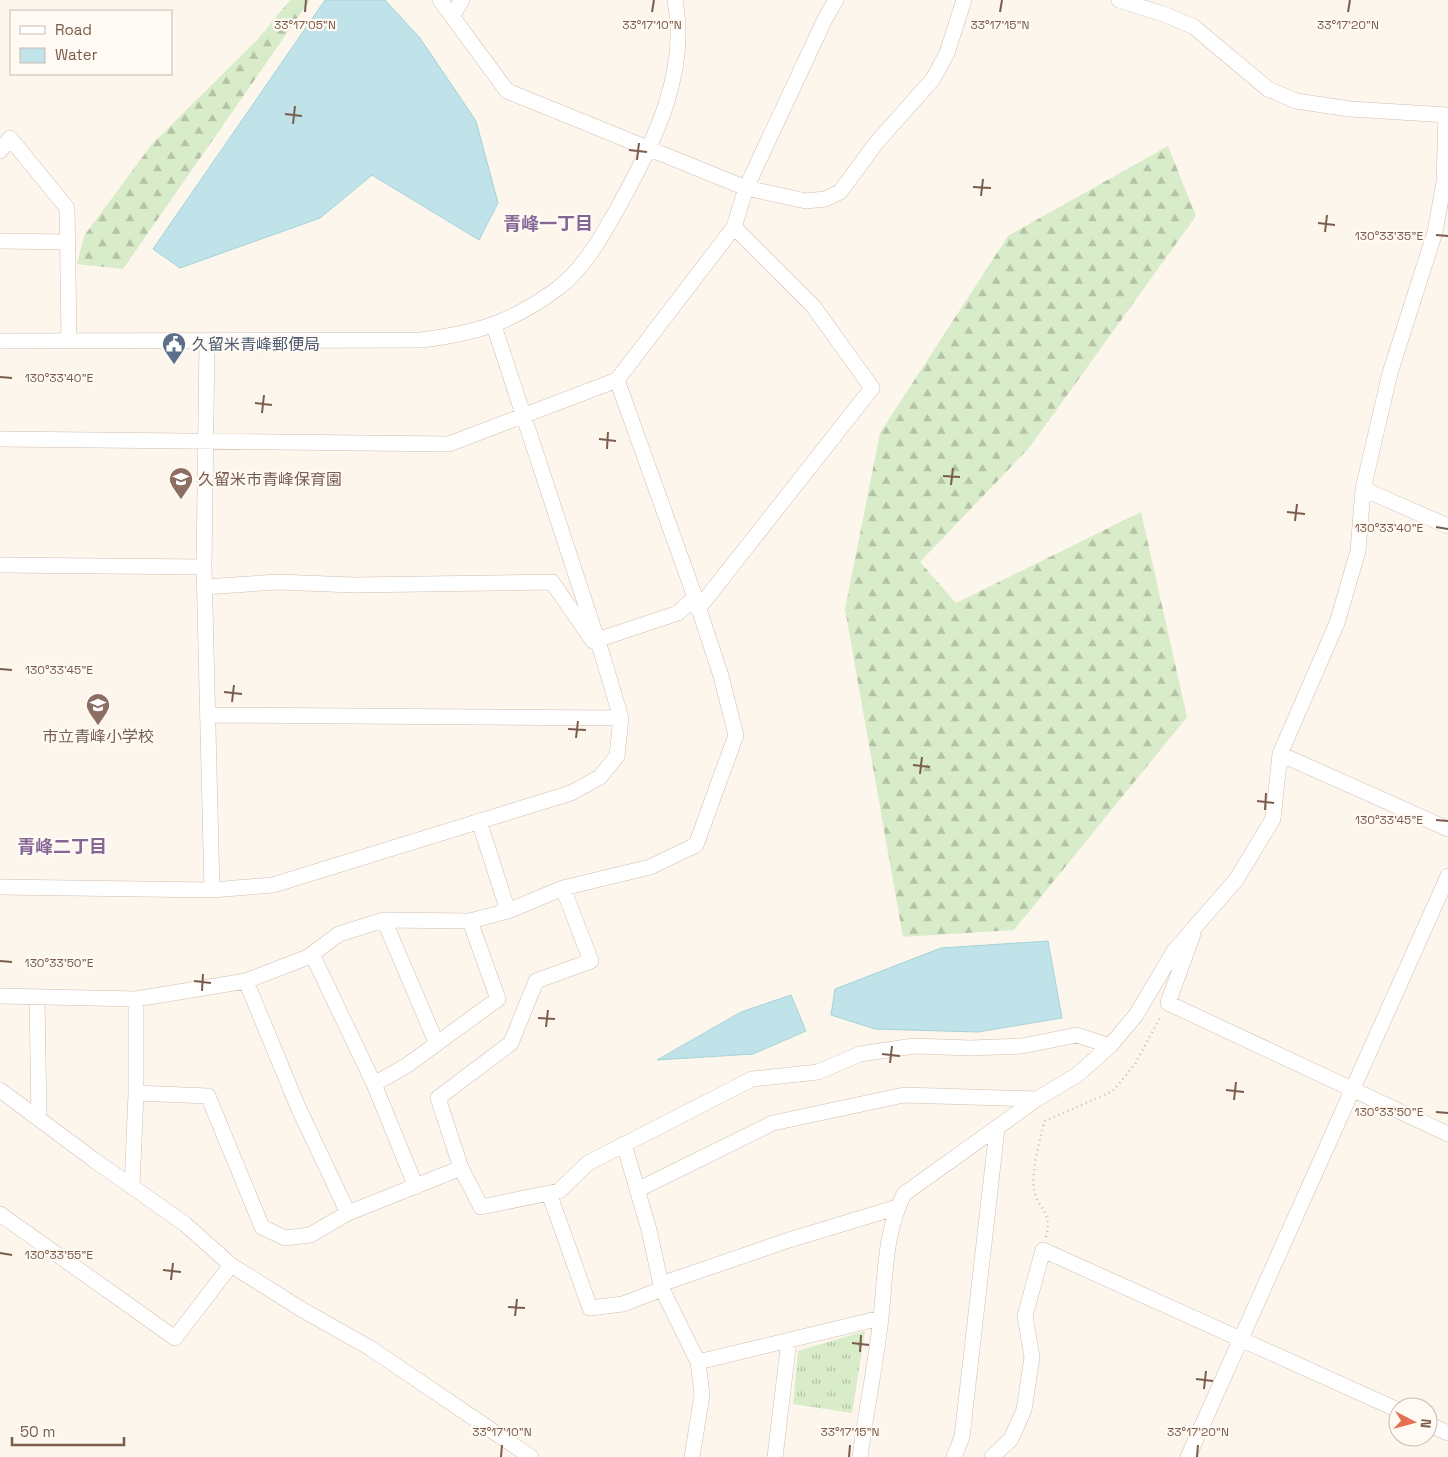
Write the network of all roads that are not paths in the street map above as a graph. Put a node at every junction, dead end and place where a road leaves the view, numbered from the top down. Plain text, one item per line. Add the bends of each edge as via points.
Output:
1 (440, 0) edge
2 (462, 0) edge
3 (675, 0) edge
4 (836, 0) edge
5 (964, 0) edge
6 (1119, 0) edge
7 (453, 15) junction
8 (1447, 115) edge
9 (0, 151) edge
10 (649, 151) junction
11 (746, 188) junction
12 (734, 227) junction
13 (0, 241) edge
14 (68, 242) junction
15 (494, 326) junction
16 (0, 341) edge
17 (207, 341) junction
18 (69, 342) junction
19 (617, 380) junction
20 (523, 417) junction
21 (0, 439) edge
22 (206, 442) junction
23 (1362, 489) junction
24 (1448, 526) edge
25 (0, 565) edge
26 (204, 567) junction
27 (204, 586) junction
28 (696, 603) junction
29 (600, 647) junction
30 (208, 715) junction
31 (621, 718) junction
32 (1280, 754) junction
33 (479, 821) junction
34 (1448, 829) edge
35 (1448, 876) edge
36 (0, 887) edge
37 (563, 888) junction
38 (212, 890) junction
39 (508, 911) junction
40 (384, 920) junction
41 (470, 921) junction
42 (1196, 925) junction
43 (312, 954) junction
44 (246, 981) junction
45 (0, 996) edge
46 (37, 996) junction
47 (136, 998) junction
48 (436, 1042) junction
49 (1110, 1046) junction
50 (374, 1084) junction
51 (1351, 1088) junction
52 (0, 1090) edge
53 (136, 1093) junction
54 (1036, 1100) junction
55 (39, 1119) junction
56 (997, 1128) junction
57 (1448, 1134) edge
58 (624, 1144) junction
59 (461, 1168) junction
60 (132, 1187) junction
61 (416, 1187) junction
62 (637, 1190) junction
63 (550, 1193) junction
64 (898, 1207) junction
65 (0, 1214) edge
66 (348, 1214) junction
67 (231, 1265) junction
68 (661, 1286) junction
69 (881, 1318) junction
70 (1242, 1338) junction
71 (789, 1340) junction
72 (698, 1362) junction
73 (1388, 1405) edge
74 (531, 1457) edge
75 (692, 1457) edge
76 (775, 1457) edge
77 (860, 1457) edge
78 (954, 1457) edge
79 (992, 1457) edge
80 (1188, 1457) edge

1 - 7 street
2 - 7 street
3 - 10 street via 677,58 668,101
4 - 11 street
5 - 11 street via 947,53 932,79 877,142 840,192 825,199 806,201
6 - 8 street via 1194,27 1268,89 1296,100 1350,109
7 - 10 street via 507,91
8 - 23 street via 1444,182 1435,232 1390,373
9 - 14 street via 10,138 67,208
10 - 11 street
10 - 15 street via 589,256 559,288
11 - 12 street
12 - 19 street
12 - 28 street via 813,306 872,388
13 - 14 street
14 - 18 street
15 - 17 street via 456,336 421,340
15 - 20 street
16 - 18 street
17 - 18 street
17 - 22 street
19 - 20 street
19 - 28 street
20 - 22 street via 449,444
20 - 29 street
21 - 22 street
22 - 26 street
23 - 24 street
23 - 32 street via 1358,551 1337,623
25 - 26 street
26 - 27 street
27 - 29 street via 277,582 354,585 552,582
27 - 30 street
28 - 29 street
28 - 37 street via 721,676 736,735 696,845 650,867
29 - 31 street
30 - 31 street
30 - 38 street
31 - 33 street via 617,756 600,778 571,793
32 - 34 street
32 - 42 street via 1272,819 1236,880
33 - 38 street via 273,885
33 - 39 street
35 - 51 street
36 - 38 street
37 - 39 street
37 - 59 street via 591,960 536,981 511,1043 438,1098
39 - 41 street
40 - 41 street
40 - 43 street via 339,934
40 - 48 street
41 - 48 street via 498,999
42 - 49 street via 1174,951 1136,1015
42 - 51 street via 1168,1003
43 - 44 street
43 - 50 street
44 - 47 street
44 - 66 street via 298,1107
45 - 46 street
46 - 47 street
46 - 55 street
47 - 53 street
48 - 50 street via 406,1066
49 - 54 street via 1077,1075
49 - 58 street via 1077,1035 1022,1046 914,1046 860,1054 818,1072 752,1079
50 - 61 street
51 - 57 street
51 - 70 street
52 - 55 street
53 - 60 street
53 - 66 street via 208,1096 262,1227 285,1238 310,1235
54 - 56 street
54 - 62 street via 904,1095 773,1123
55 - 60 street
56 - 64 street via 904,1194
56 - 78 street via 962,1437
58 - 62 street
58 - 63 street via 588,1163 559,1191
59 - 61 street
59 - 63 street via 480,1207
60 - 67 street via 185,1224
61 - 66 street
62 - 68 street
63 - 68 street via 590,1308 623,1304
64 - 68 street via 789,1240
64 - 69 street via 887,1247
65 - 67 street via 175,1338
67 - 74 street via 370,1348
68 - 72 street
69 - 71 street
69 - 77 street
70 - 73 street
70 - 79 street via 1043,1250 1025,1316 1032,1357 1024,1410 1011,1439
70 - 80 street
71 - 72 street
71 - 76 street
72 - 75 street via 702,1395

